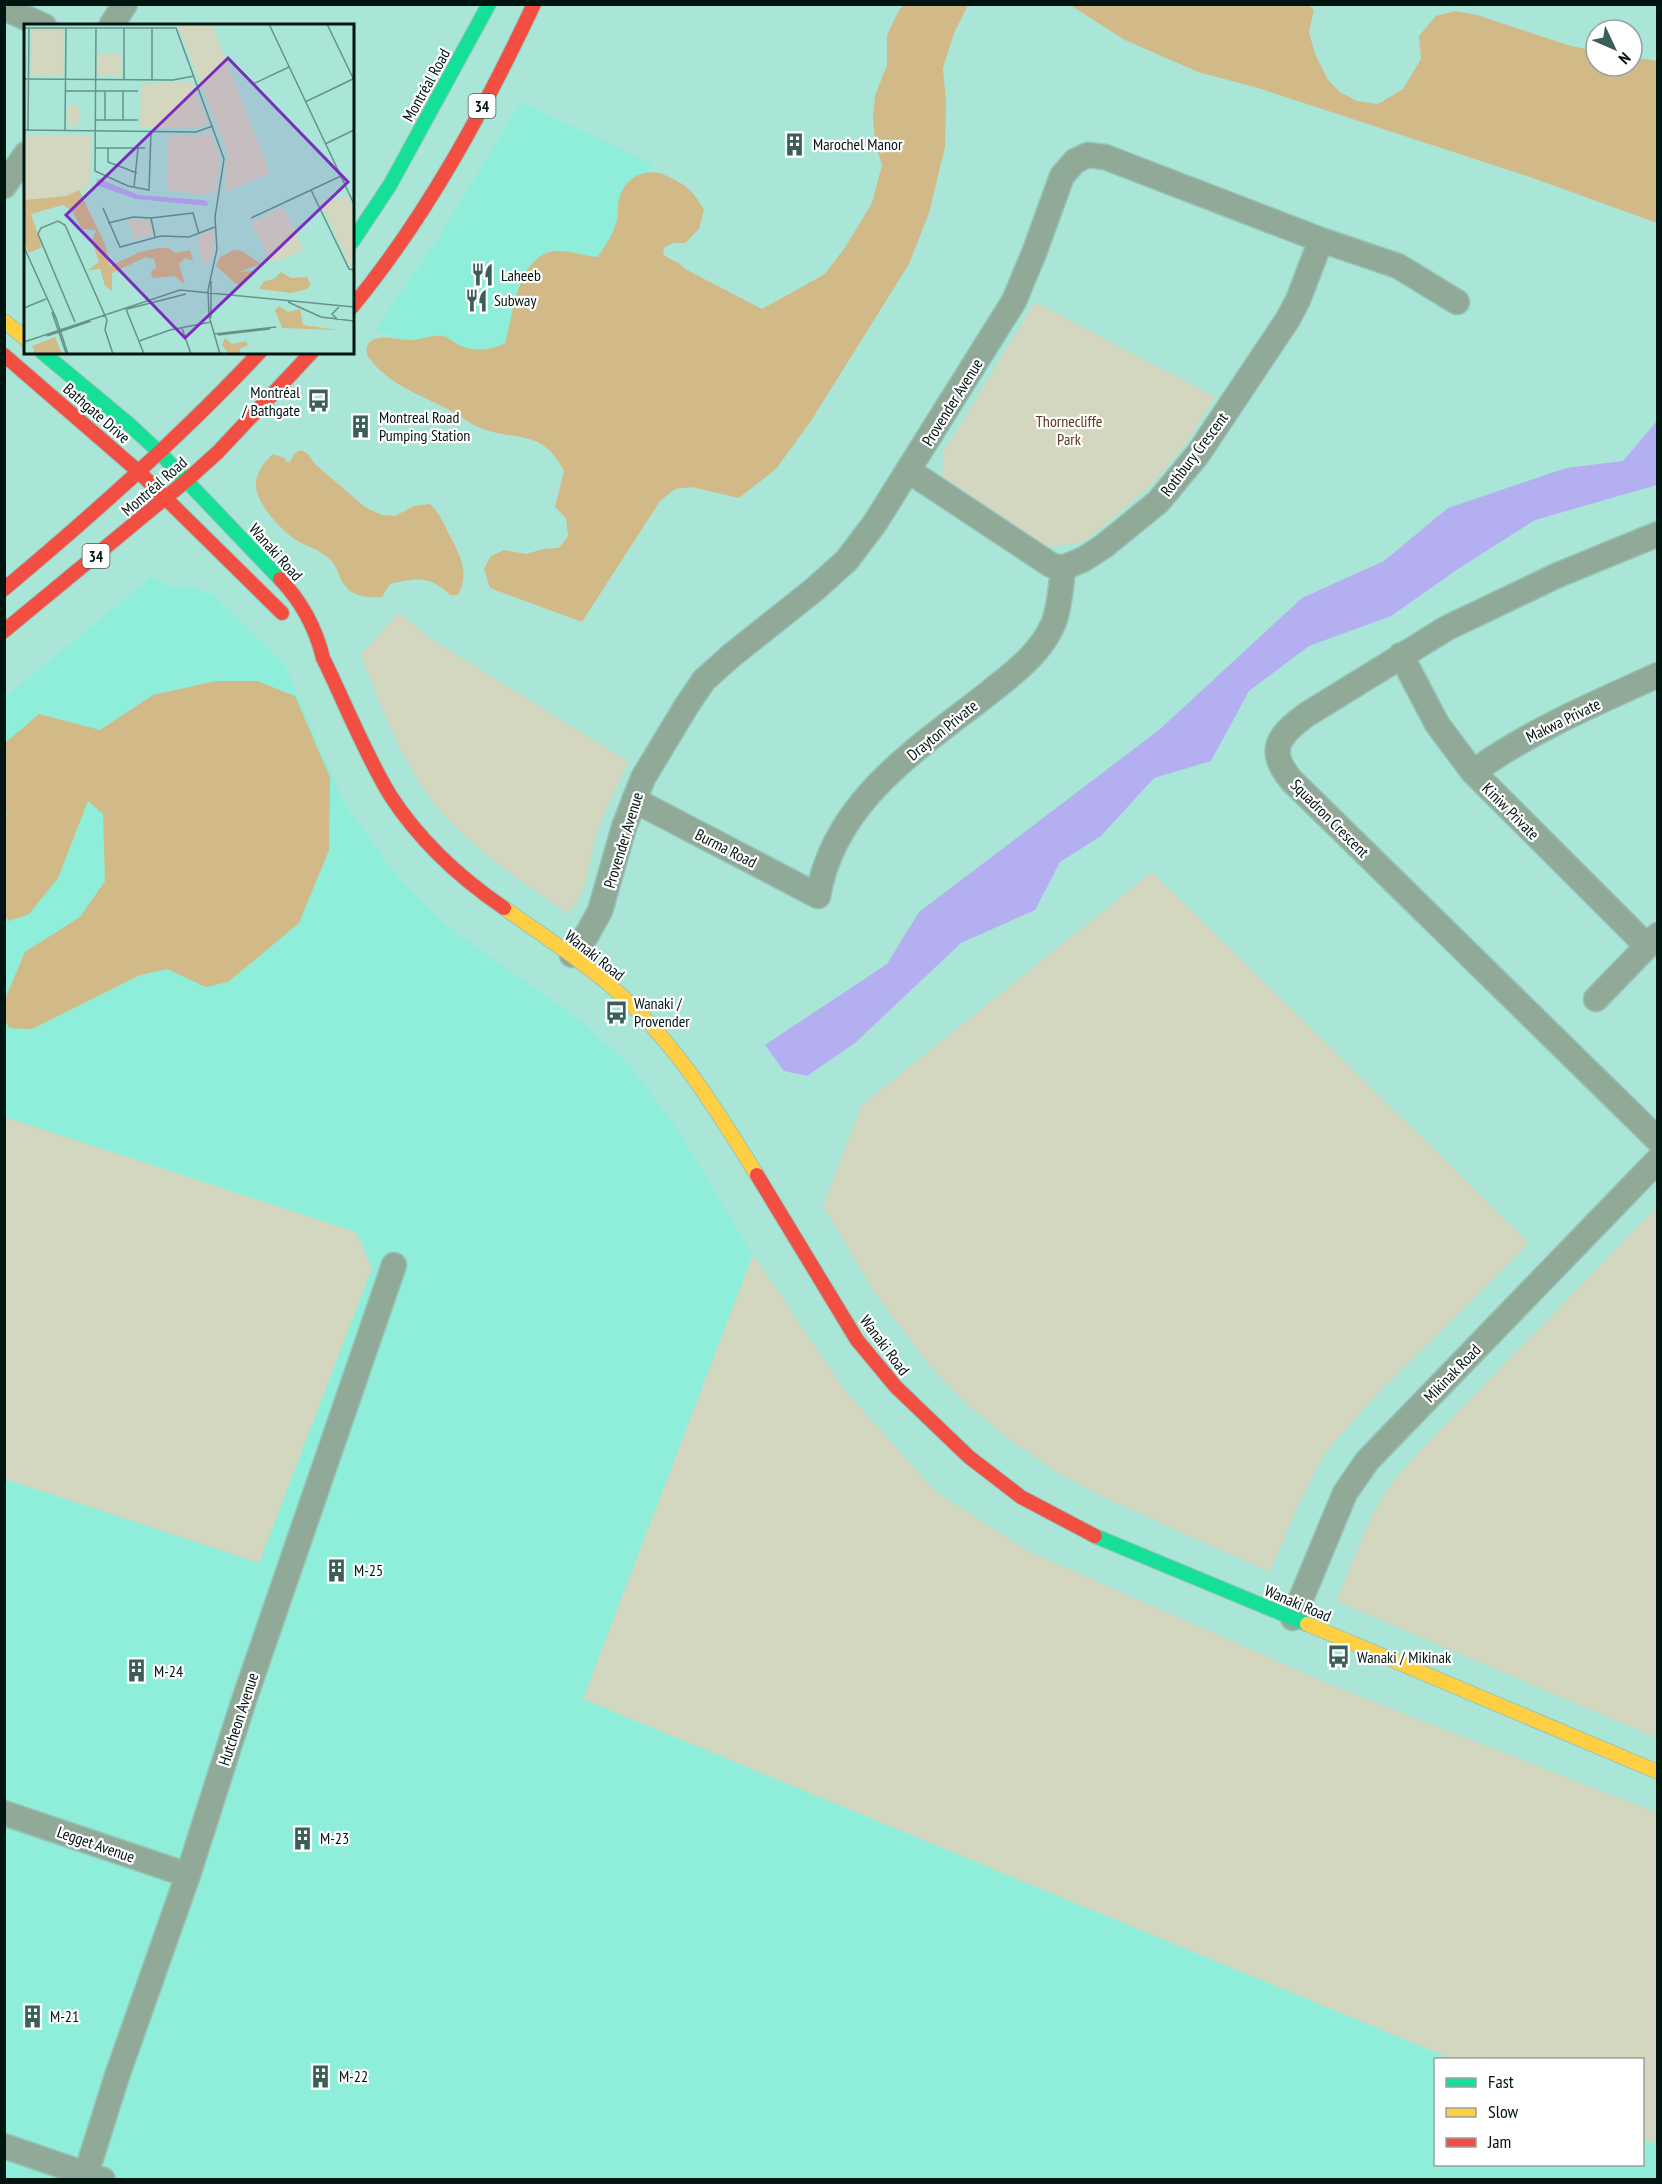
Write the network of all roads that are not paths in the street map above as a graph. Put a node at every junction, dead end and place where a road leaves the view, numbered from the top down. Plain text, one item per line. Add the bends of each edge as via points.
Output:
1 (125, 4) edge
2 (489, 4) edge
3 (534, 4) edge
4 (4, 8) edge
5 (40, 24) edge
6 (112, 24) edge
7 (24, 157) edge
8 (4, 186) edge
9 (354, 239) edge
10 (1321, 240) junction
11 (1457, 302) dead end
12 (354, 305) edge
13 (4, 321) edge
14 (24, 337) edge
15 (44, 354) edge
16 (258, 354) edge
17 (310, 354) edge
18 (4, 355) edge
19 (160, 453) junction
20 (909, 471) junction
21 (139, 472) junction
22 (187, 480) junction
23 (167, 498) junction
24 (1658, 534) edge
25 (1063, 568) junction
26 (4, 589) edge
27 (4, 631) edge
28 (1401, 655) junction
29 (323, 658) junction
30 (1658, 675) edge
31 (1473, 772) junction
32 (634, 800) junction
33 (818, 896) joint
34 (1652, 940) edge
35 (572, 955) junction
36 (1596, 999) dead end
37 (1658, 1140) edge
38 (1658, 1160) edge
39 (394, 1265) dead end
40 (1293, 1618) junction
41 (1658, 1772) edge
42 (4, 1813) edge
43 (188, 1875) junction
44 (4, 2146) edge
45 (94, 2177) edge

1 - 6 street
2 - 9 street, Montréal Road / 34 via 394,188
3 - 12 street, 34 via 503,66 393,257
4 - 5 street
7 - 8 street
10 - 11 street, Provender Avenue via 1398,266
10 - 20 street, Provender Avenue via 1105,157 1088,155 1076,161 1062,177 1014,301
10 - 25 street, Rothbury Crescent via 1288,319 1198,454 1158,502 1084,560
13 - 14 street
15 - 19 street, Bathgate Drive
16 - 19 street, Montréal Road / 34
17 - 22 street, Montréal Road / 34
18 - 21 street, Bathgate Drive
19 - 21 street, Montréal Road / 34
19 - 22 street, Bathgate Drive
20 - 25 street via 1036,556
20 - 32 street, Provender Avenue via 847,560 704,680 654,759
21 - 23 street, Bathgate Drive
21 - 26 street, Montréal Road / 34
22 - 23 street, Montréal Road / 34
22 - 29 street, Wanaki Road via 286,586 318,636
23 - 27 street, Montréal Road / 34
23 - 29 street, Wanaki Road
24 - 28 street, Squadron Crescent via 1517,594
25 - 33 street, Drayton Private via 1054,622 1044,640 1019,669 893,769 866,797 836,838 821,875
28 - 31 street, Kiniw Private via 1437,724
28 - 37 street, Squadron Crescent via 1289,728 1277,749 1278,762
29 - 35 street, Wanaki Road via 391,796 431,847 479,891
30 - 31 street, Makwa Private via 1565,717
31 - 34 street, Kiniw Private
32 - 33 street, Burma Road
32 - 35 street, Provender Avenue via 600,911
34 - 36 street
35 - 40 street, Wanaki Road via 644,1018 697,1080 857,1340 932,1424 993,1477 1049,1513 1102,1540
38 - 40 street, Mikinak Road via 1367,1461 1345,1493
39 - 43 street, Hutcheon Avenue via 243,1700
40 - 41 street, Wanaki Road
42 - 43 street, Legget Avenue
43 - 45 street, Hutcheon Avenue via 117,2076
44 - 45 street

